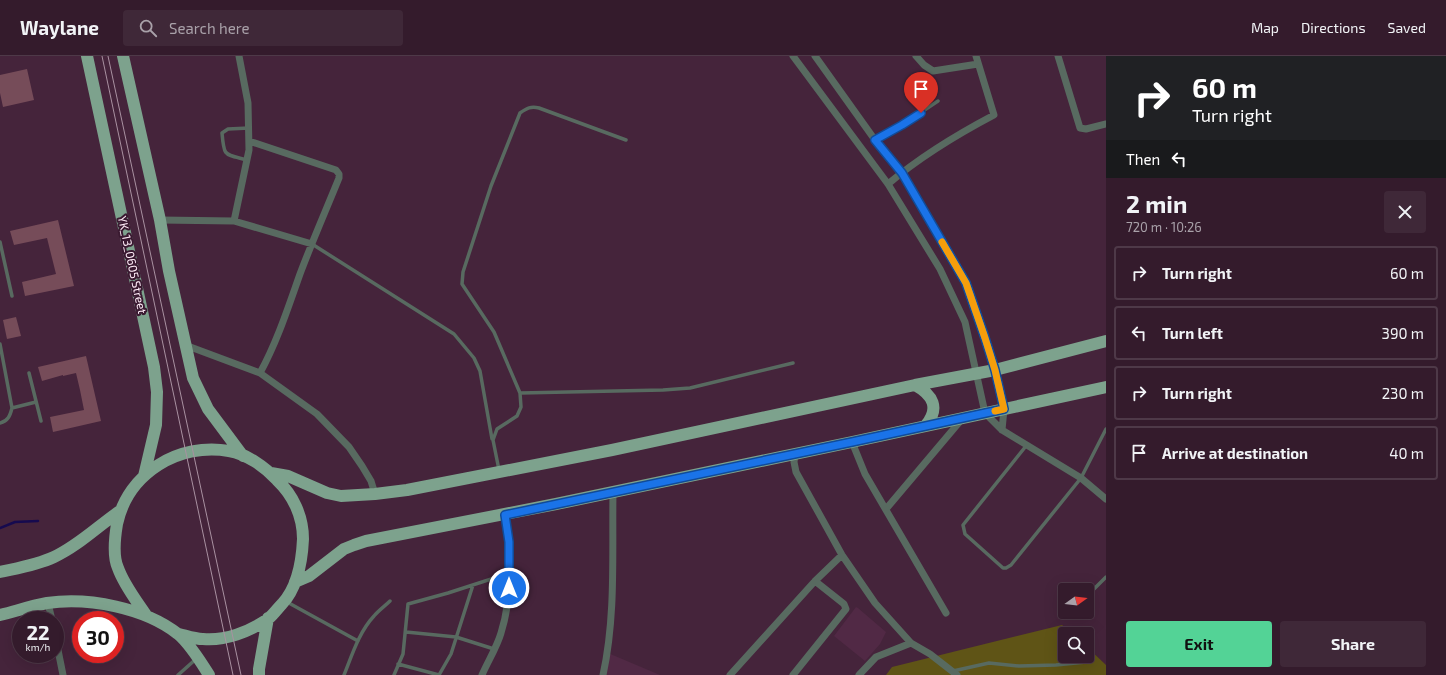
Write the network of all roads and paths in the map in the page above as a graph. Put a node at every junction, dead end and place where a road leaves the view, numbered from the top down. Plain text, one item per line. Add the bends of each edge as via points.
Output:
1 (87, 56) edge
2 (123, 56) edge
3 (239, 56) edge
4 (793, 56) edge
5 (815, 56) edge
6 (916, 56) edge
7 (976, 56) edge
8 (1058, 56) edge
9 (978, 64) junction
10 (938, 101) dead end
11 (1106, 124) edge
12 (249, 128) junction
13 (626, 140) dead end
14 (875, 140) junction
15 (249, 141) junction
16 (247, 160) junction
17 (902, 173) junction
18 (888, 184) junction
19 (160, 220) junction
20 (234, 221) junction
21 (0, 242) edge
22 (312, 244) junction
23 (2, 259) edge
24 (12, 296) dead end
25 (1106, 341) edge
26 (0, 344) edge
27 (185, 345) junction
28 (793, 363) dead end
29 (995, 370) junction
30 (29, 373) dead end
31 (260, 373) junction
32 (976, 374) junction
33 (915, 385) junction
34 (1106, 387) edge
35 (520, 393) junction
36 (36, 402) junction
37 (12, 408) junction
38 (1004, 409) junction
39 (985, 413) junction
40 (962, 419) junction
41 (41, 421) dead end
42 (0, 423) edge
43 (926, 426) junction
44 (1106, 429) edge
45 (1002, 430) junction
46 (493, 440) junction
47 (852, 442) junction
48 (1026, 446) junction
49 (795, 454) junction
50 (243, 456) junction
51 (500, 471) junction
52 (271, 473) junction
53 (144, 476) junction
54 (1081, 478) junction
55 (613, 492) junction
56 (376, 494) junction
57 (1106, 499) edge
58 (886, 509) junction
59 (120, 511) junction
60 (505, 515) junction
61 (842, 555) junction
62 (0, 572) edge
63 (510, 573) junction
64 (1106, 577) edge
65 (816, 581) junction
66 (295, 582) junction
67 (473, 585) junction
68 (1094, 589) edge
69 (285, 601) junction
70 (390, 601) dead end
71 (48, 603) junction
72 (50, 611) edge
73 (946, 613) dead end
74 (0, 615) edge
75 (146, 615) junction
76 (268, 618) junction
77 (406, 632) junction
78 (179, 634) junction
79 (456, 637) junction
80 (358, 641) junction
81 (911, 643) junction
82 (494, 649) junction
83 (198, 657) junction
84 (61, 663) edge
85 (1076, 663) edge
86 (398, 664) junction
87 (954, 673) edge
88 (181, 674) edge
89 (63, 675) edge
90 (209, 675) edge
91 (259, 675) edge
92 (344, 675) edge
93 (394, 675) edge
94 (439, 675) edge
95 (482, 675) edge
96 (603, 675) edge
97 (730, 675) edge
98 (793, 675) edge
99 (859, 675) edge

1 - 53 main road, YK_13_0605 Street via 154,367 156,425
2 - 19 main road
3 - 12 street via 248,103
4 - 18 street
5 - 14 street
6 - 9 street via 933,71
7 - 9 street
8 - 11 street via 1080,128
9 - 17 street via 994,115 954,137
10 - 14 lane
12 - 15 street
12 - 16 lane via 228,129 222,133 224,150 228,155
13 - 35 lane via 532,106 520,113 509,139 476,231 463,272 462,284 494,332
14 - 17 street
15 - 16 street
15 - 22 street via 336,170 339,174
16 - 20 street
17 - 18 street
17 - 29 street via 966,283
18 - 32 street via 940,269 959,309 965,322
19 - 20 street
19 - 27 main road
20 - 22 street
21 - 23 lane
22 - 31 street via 276,339
22 - 46 lane via 454,334 474,358 480,371
23 - 24 lane
25 - 29 main road
26 - 37 lane
27 - 31 street
27 - 50 main road via 193,378 200,394
28 - 35 lane via 690,388
29 - 32 main road
29 - 38 street
30 - 36 lane
31 - 56 street via 317,414 349,447 371,481
32 - 33 main road
32 - 39 street
33 - 43 main road via 925,391 932,401 934,414
33 - 51 main road via 612,450
34 - 38 main road
35 - 46 lane via 521,407 517,416 497,429
36 - 37 lane
36 - 41 lane
37 - 42 lane via 9,418
38 - 39 main road
38 - 45 street
39 - 40 main road
39 - 45 street
40 - 43 main road
40 - 58 street
43 - 47 main road
44 - 54 lane
45 - 48 street
46 - 51 lane
47 - 49 main road
47 - 58 street via 865,474
48 - 54 street
48 - 54 lane via 963,525 965,534 1003,568 1011,565
49 - 55 main road
49 - 61 street via 796,472
50 - 52 main road
50 - 53 main road via 230,451 193,450 163,461
51 - 56 main road
52 - 56 main road via 288,476 327,493 341,496
52 - 66 main road via 287,490 298,511 303,534 302,557
53 - 59 main road via 130,492
54 - 57 street
55 - 60 main road
55 - 96 street via 612,621
58 - 73 street
59 - 62 main road via 54,557
59 - 75 main road via 114,539 117,567
60 - 63 street
60 - 66 main road via 354,545 309,576
61 - 65 street
61 - 81 street via 875,603
63 - 67 lane
63 - 82 street via 507,612
64 - 68 lane
65 - 97 street
65 - 98 street via 844,604 846,609
66 - 69 main road
67 - 77 lane via 408,604
67 - 79 lane
69 - 76 main road
69 - 80 lane
70 - 80 lane via 374,616
71 - 72 street
71 - 74 main road
71 - 75 main road via 99,603
75 - 78 main road
76 - 78 main road via 225,638 202,639
76 - 91 main road
77 - 79 lane
77 - 86 lane via 403,654
78 - 83 main road
79 - 82 lane
79 - 94 lane via 451,654
80 - 92 lane
81 - 87 street
81 - 99 street via 876,656
82 - 95 street
83 - 88 lane
83 - 90 main road
84 - 89 street
85 - 87 lane via 1019,666 989,663
86 - 93 lane
86 - 94 lane

